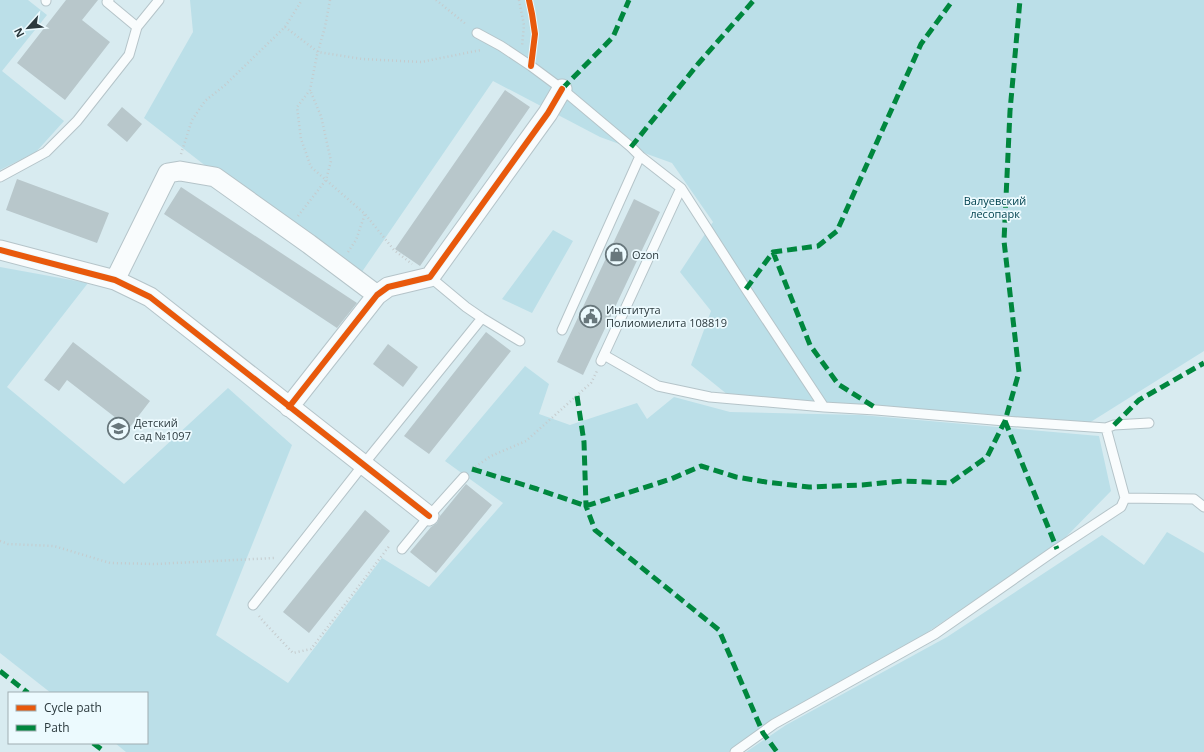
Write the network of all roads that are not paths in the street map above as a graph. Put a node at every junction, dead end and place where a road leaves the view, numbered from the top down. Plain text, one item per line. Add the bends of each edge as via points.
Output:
1 (109, 0) edge
2 (159, 0) edge
3 (137, 27) junction
4 (477, 33) road end
5 (562, 89) junction
6 (640, 156) junction
7 (0, 177) edge
8 (681, 188) junction
9 (0, 250) edge
10 (430, 277) junction
11 (115, 280) junction
12 (377, 295) junction
13 (482, 318) junction
14 (562, 330) dead end
15 (520, 341) dead end
16 (289, 407) junction
17 (824, 407) junction
18 (1149, 423) dead end
19 (1106, 428) junction
20 (364, 465) junction
21 (464, 478) road end
22 (1125, 498) junction
23 (1204, 507) edge
24 (429, 516) junction
25 (404, 546) road end
26 (253, 605) road end
27 (736, 752) edge

1 - 3 lane via 107,2
2 - 3 lane
3 - 7 lane via 129,55 77,121 46,152
4 - 5 lane via 520,58
5 - 6 lane
5 - 10 street via 548,113
6 - 8 lane
6 - 14 lane
8 - 17 lane
8 - 17 lane via 603,358 658,386 710,397
9 - 11 street
10 - 12 street via 388,287
10 - 13 lane
11 - 12 street via 168,173 180,171 216,177
11 - 16 street via 150,297
12 - 16 street
13 - 15 lane
13 - 20 lane
16 - 20 street
17 - 19 lane
18 - 19 lane via 1114,425
19 - 22 lane
20 - 24 street
20 - 26 lane
21 - 24 lane
22 - 23 lane via 1194,499
22 - 27 lane via 1121,507 935,634 774,724
24 - 25 lane

